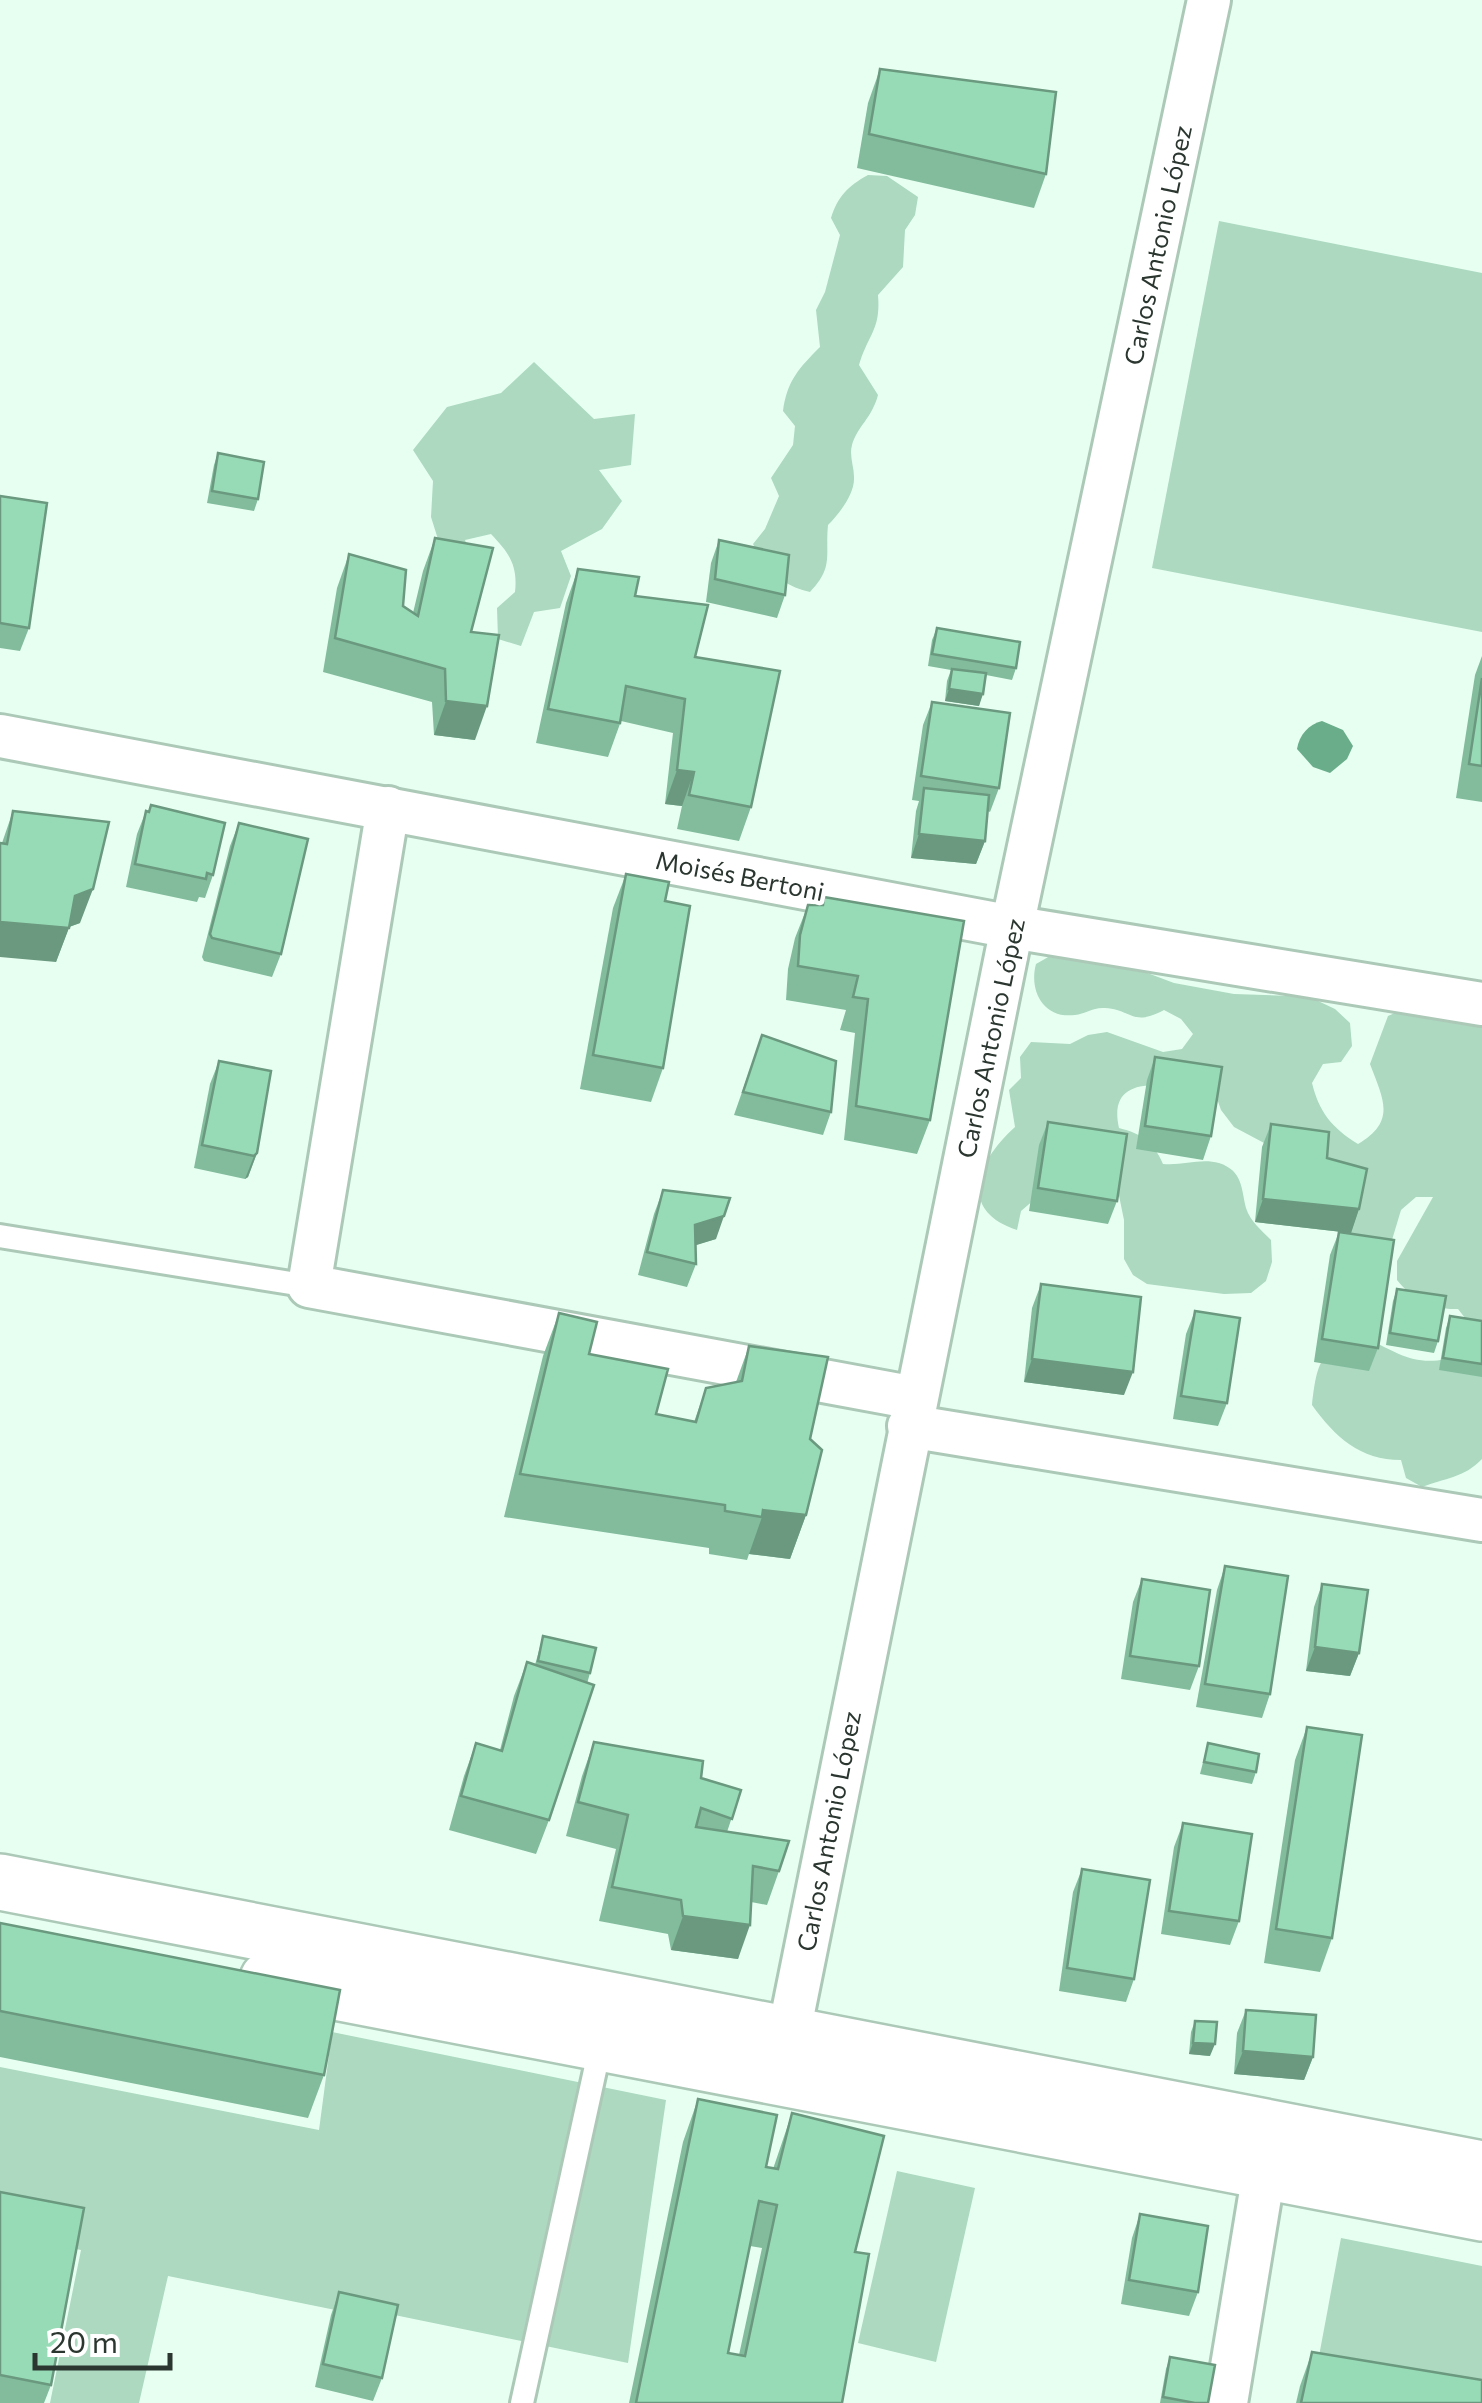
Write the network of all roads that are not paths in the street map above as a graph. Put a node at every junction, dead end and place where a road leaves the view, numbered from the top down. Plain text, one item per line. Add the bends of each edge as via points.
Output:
1 (1210, 0) edge
2 (0, 736) edge
3 (388, 808) junction
4 (1012, 927) junction
5 (1482, 1004) edge
6 (0, 1236) edge
7 (309, 1286) junction
8 (912, 1412) junction
9 (1482, 1520) edge
10 (0, 1882) edge
11 (0, 1927) edge
12 (169, 1937) junction
13 (602, 2043) junction
14 (784, 2056) junction
15 (1267, 2150) junction
16 (1482, 2169) edge
17 (1482, 2213) edge
18 (522, 2403) edge
19 (1226, 2403) edge

1 - 4 street, Carlos Antonio López
2 - 3 street, Moisés Bertoni
3 - 4 street, Moisés Bertoni
3 - 7 street
4 - 5 street, Moisés Bertoni
4 - 8 street, Carlos Antonio López
6 - 7 lane
7 - 8 street
8 - 9 street
8 - 14 street, Carlos Antonio López
10 - 12 main road
11 - 12 main road
12 - 13 main road
12 - 14 main road
13 - 14 main road
13 - 18 lane
14 - 15 main road
15 - 16 main road
15 - 17 main road
15 - 19 street

